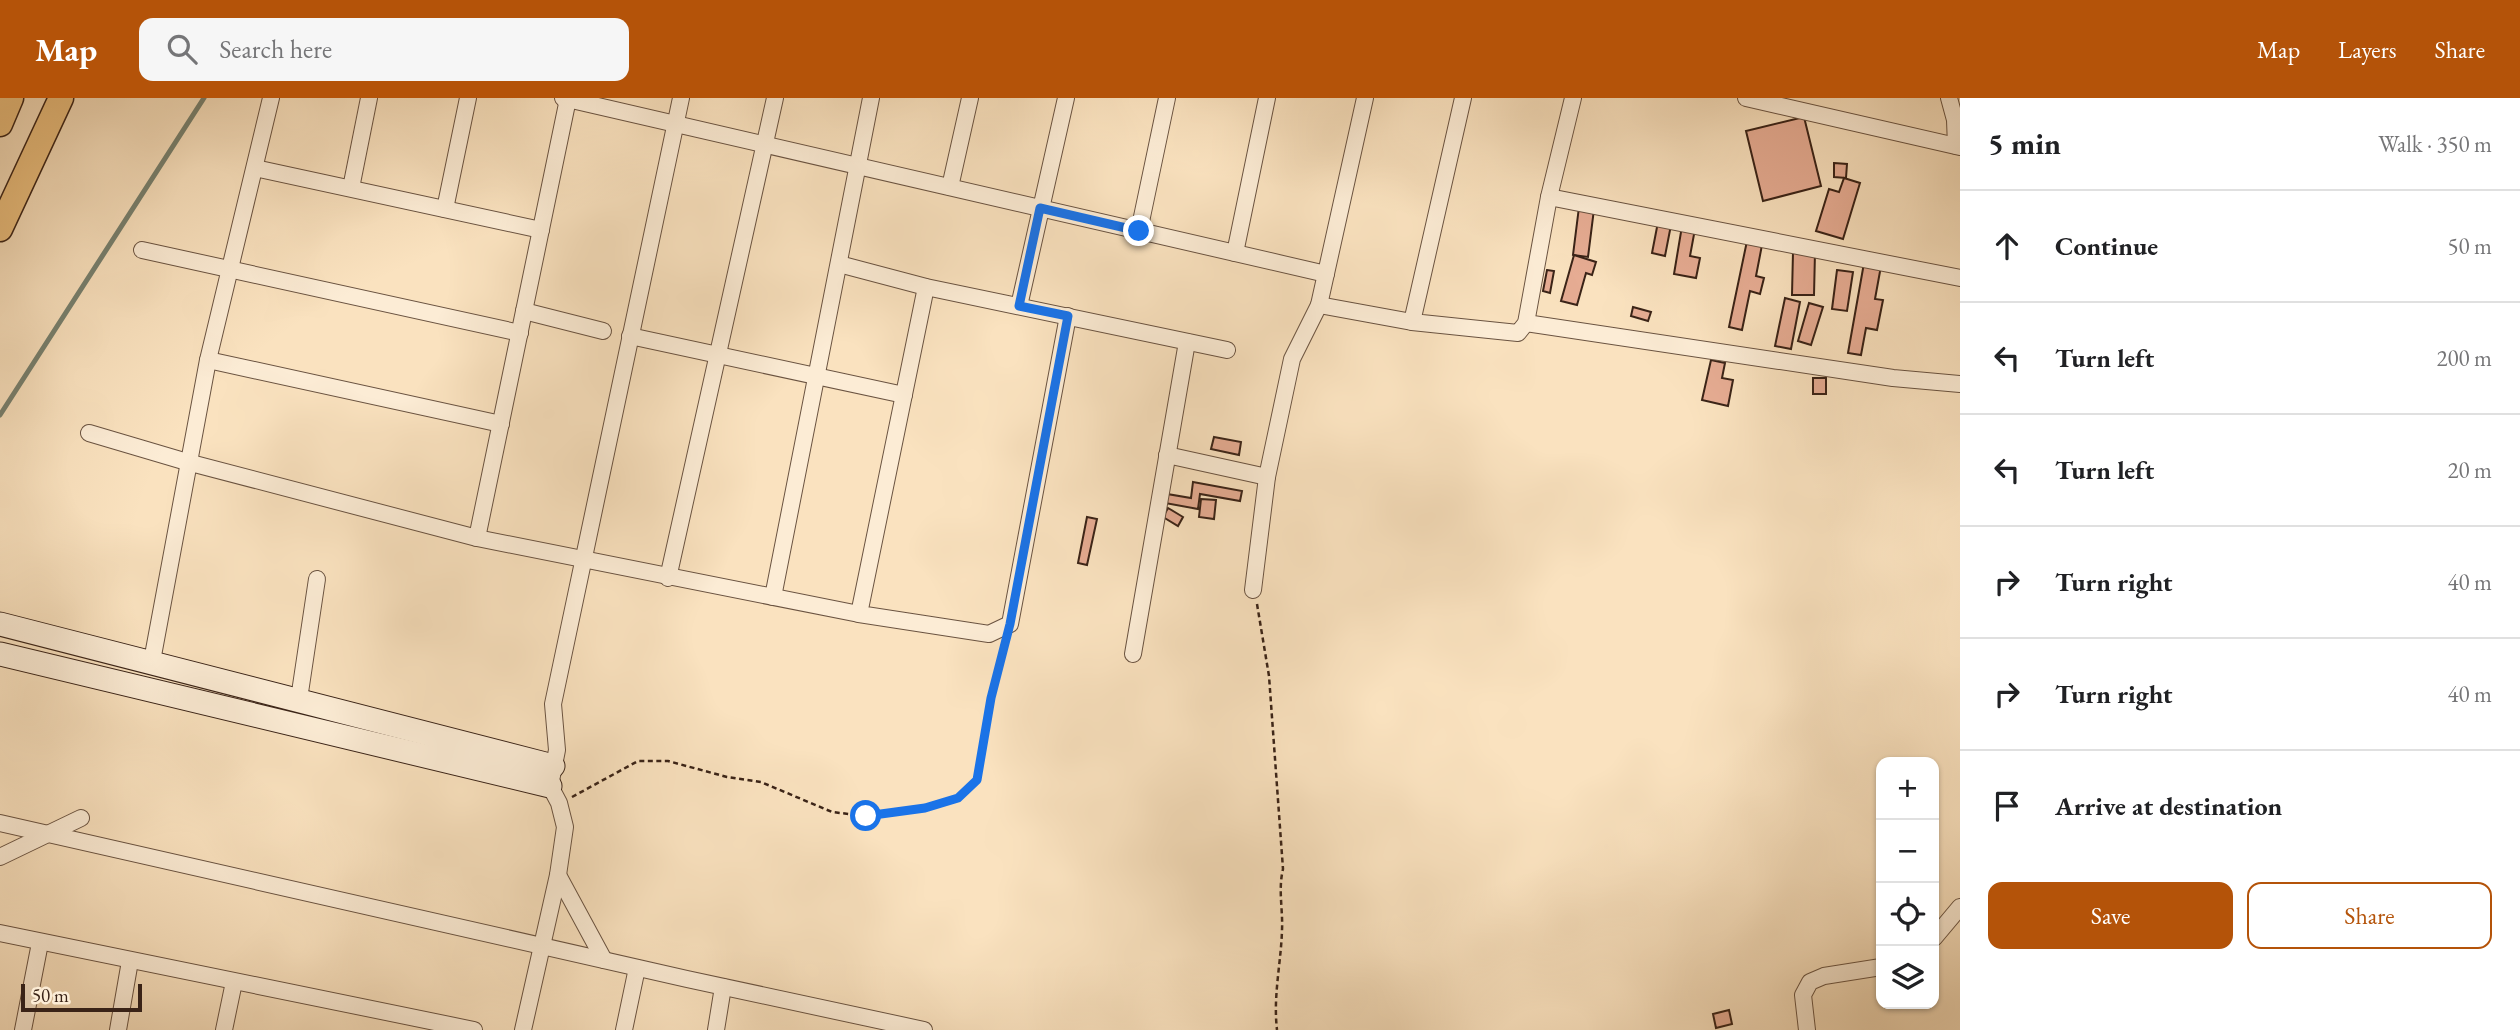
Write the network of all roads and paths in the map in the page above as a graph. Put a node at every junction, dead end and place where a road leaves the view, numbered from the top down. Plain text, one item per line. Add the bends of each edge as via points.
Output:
1 (11, 98) edge
2 (61, 98) edge
3 (271, 98) edge
4 (369, 98) edge
5 (468, 98) edge
6 (681, 98) edge
7 (775, 98) edge
8 (871, 98) edge
9 (970, 98) edge
10 (1066, 98) edge
11 (1167, 98) edge
12 (1267, 98) edge
13 (1365, 98) edge
14 (1463, 98) edge
15 (1573, 98) edge
16 (1746, 98) edge
17 (1949, 98) edge
18 (566, 99) edge
19 (0, 124) edge
20 (675, 126) junction
21 (763, 146) junction
22 (1958, 147) edge
23 (856, 164) junction
24 (254, 167) junction
25 (950, 187) junction
26 (351, 188) junction
27 (1549, 197) junction
28 (1040, 208) junction
29 (445, 209) junction
30 (0, 229) edge
31 (541, 230) junction
32 (1139, 231) junction
33 (142, 250) dead end
34 (1235, 253) junction
35 (839, 264) junction
36 (230, 270) junction
37 (1326, 274) junction
38 (1960, 278) edge
39 (926, 287) junction
40 (1318, 305) junction
41 (1019, 306) junction
42 (524, 311) junction
43 (1068, 316) junction
44 (1412, 322) junction
45 (1526, 323) junction
46 (603, 331) dead end
47 (520, 333) junction
48 (630, 335) junction
49 (1186, 342) junction
50 (1227, 350) dead end
51 (717, 354) junction
52 (208, 360) junction
53 (815, 377) junction
54 (1960, 384) edge
55 (904, 395) junction
56 (500, 424) junction
57 (89, 433) dead end
58 (1167, 455) junction
59 (187, 462) junction
60 (1266, 477) junction
61 (477, 538) junction
62 (583, 561) junction
63 (668, 578) junction
64 (317, 579) dead end
65 (1253, 590) joint
66 (773, 597) junction
67 (859, 614) junction
68 (0, 624) edge
69 (1010, 624) junction
70 (0, 654) edge
71 (1133, 654) dead end
72 (152, 661) junction
73 (299, 699) junction
74 (554, 785) junction
75 (81, 818) dead end
76 (0, 823) edge
77 (50, 833) junction
78 (0, 858) edge
79 (558, 875) junction
80 (1960, 907) edge
81 (1939, 932) edge
82 (0, 933) edge
83 (40, 943) junction
84 (542, 945) junction
85 (604, 960) junction
86 (130, 961) junction
87 (637, 968) junction
88 (1876, 968) edge
89 (234, 982) junction
90 (723, 988) junction
91 (23, 1030) edge
92 (118, 1030) edge
93 (223, 1030) edge
94 (474, 1030) edge
95 (523, 1030) edge
96 (624, 1030) edge
97 (716, 1030) edge
98 (924, 1030) edge
99 (1277, 1030) edge
100 (1807, 1030) edge

1 - 19 main road
2 - 30 main road
3 - 24 street
4 - 26 street
5 - 29 street
6 - 20 street
7 - 21 street
8 - 23 street
9 - 25 street
10 - 28 street
11 - 32 street
12 - 34 street
13 - 37 street
14 - 44 street
15 - 27 street
16 - 22 street
17 - 22 street
18 - 20 street
18 - 31 street
20 - 21 street
20 - 48 street
21 - 23 street
21 - 51 street
23 - 25 street
23 - 35 street
24 - 26 street
24 - 36 street
25 - 28 street
26 - 29 street
27 - 38 street
27 - 45 street
28 - 32 street
28 - 41 street
29 - 31 street
31 - 42 street
32 - 34 street
33 - 36 street
34 - 37 street
35 - 39 street
35 - 53 street
36 - 47 street
36 - 52 street
37 - 40 street
39 - 41 street
39 - 55 street
40 - 44 street
40 - 60 street via 1292,359
41 - 43 street
42 - 46 street
42 - 47 street
43 - 49 street
43 - 69 street
44 - 45 street via 1518,333
45 - 54 street
47 - 56 street
48 - 51 street
48 - 62 street
49 - 50 street
49 - 58 street
51 - 53 street
51 - 63 street
52 - 56 street
52 - 59 street
53 - 55 street
53 - 66 street
55 - 67 street
56 - 61 street
57 - 59 street
58 - 60 street
58 - 71 street
59 - 61 street
59 - 72 street
60 - 65 street
61 - 62 street
62 - 63 street
62 - 74 street via 553,704
63 - 66 street
64 - 73 street
65 - 99 path via 1269,676 1283,869 1274,1005
66 - 67 street
67 - 69 street via 989,634
68 - 72 street
69 - 74 path via 977,780 958,798 866,816 832,812 761,782 668,761 638,761
70 - 74 street
72 - 73 street
73 - 74 street
74 - 79 street via 565,827
75 - 77 street
76 - 77 street
77 - 78 street
77 - 84 street
79 - 84 street
79 - 85 street
80 - 81 street
82 - 83 street
83 - 86 street
83 - 91 street
84 - 85 street
84 - 95 street
85 - 87 street
86 - 89 street
86 - 92 street
87 - 90 street
87 - 96 street
88 - 100 street via 1810,982 1803,995
89 - 93 street
89 - 94 street
90 - 97 street
90 - 98 street

